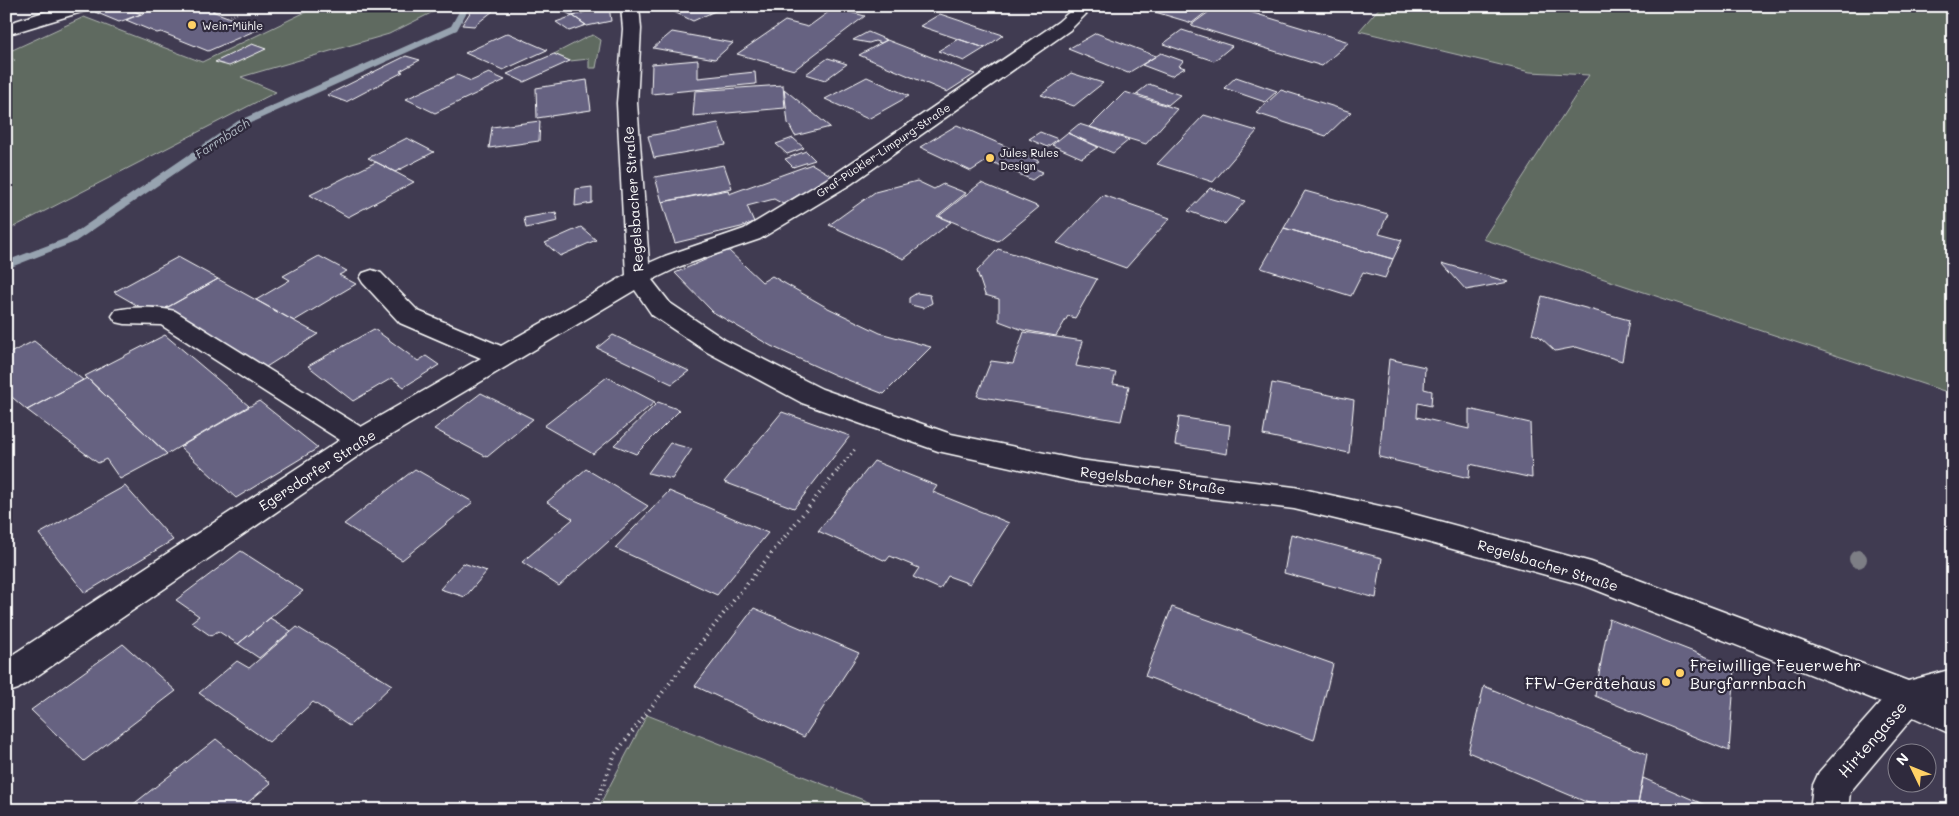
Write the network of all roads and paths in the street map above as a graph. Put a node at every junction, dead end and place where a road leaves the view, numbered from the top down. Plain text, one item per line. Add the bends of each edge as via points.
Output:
1 (82, 6) edge
2 (630, 6) edge
3 (1086, 6) edge
4 (238, 13) dead end
5 (228, 17) dead end
6 (6, 30) edge
7 (372, 278) dead end
8 (638, 278) junction
9 (125, 316) dead end
10 (503, 357) junction
11 (878, 419) junction
12 (361, 440) junction
13 (6, 678) edge
14 (1953, 684) edge
15 (1908, 697) junction
16 (1953, 719) edge
17 (594, 810) edge
18 (1829, 810) edge

1 - 6 street
2 - 8 street, Regelsbacher Straße via 632,29 627,103
3 - 8 street, Graf-Pückler-Limpurg-Straße via 1064,26 844,179 752,234 673,261
4 - 5 path
7 - 10 street via 409,317
8 - 10 street, Egersdorfer Straße
8 - 11 street, Regelsbacher Straße via 661,309 716,346 812,396
9 - 12 street via 166,317
10 - 12 street, Egersdorfer Straße
11 - 15 street, Regelsbacher Straße via 948,444 1078,471 1294,498 1398,522 1591,575
11 - 17 path via 615,754
12 - 13 street, Egersdorfer Straße
14 - 15 street
15 - 16 street, Regelsbacher Straße
15 - 18 street, Hirtengasse via 1832,785

